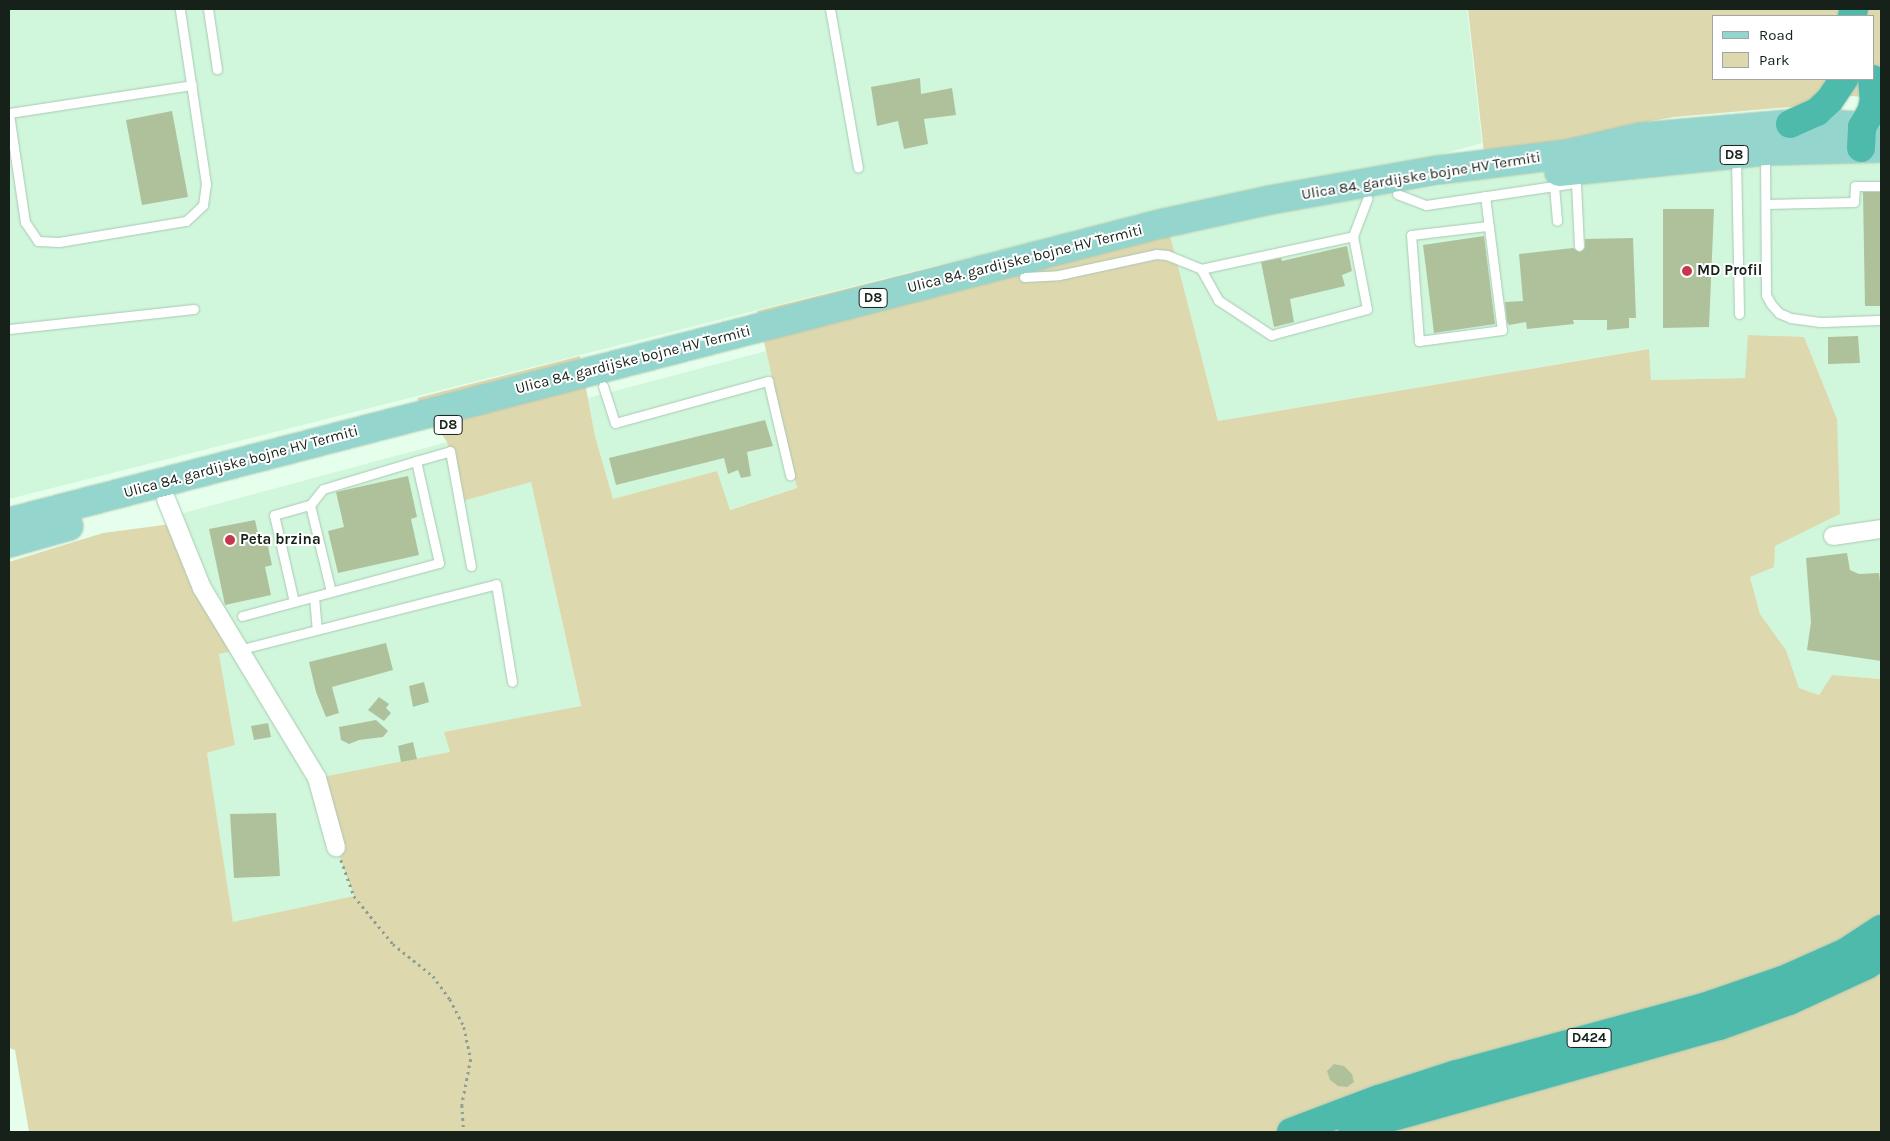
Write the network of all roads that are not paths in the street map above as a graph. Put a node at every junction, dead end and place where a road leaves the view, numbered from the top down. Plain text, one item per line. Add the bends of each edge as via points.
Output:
1 (180, 9) edge
2 (208, 9) edge
3 (830, 9) edge
4 (218, 69) dead end
5 (1843, 80) edge
6 (1853, 80) edge
7 (1872, 80) edge
8 (192, 85) junction
9 (9, 113) edge
10 (1790, 124) junction
11 (1872, 138) edge
12 (1765, 151) junction
13 (1736, 154) junction
14 (1653, 162) junction
15 (858, 168) dead end
16 (1620, 176) dead end
17 (1554, 186) junction
18 (1881, 186) edge
19 (1397, 194) junction
20 (1485, 196) junction
21 (1367, 199) junction
22 (1766, 204) junction
23 (1557, 221) dead end
24 (1488, 226) junction
25 (1353, 236) junction
26 (1578, 246) dead end
27 (1201, 269) junction
28 (1024, 277) junction
29 (194, 308) dead end
30 (1740, 314) dead end
31 (1881, 320) edge
32 (9, 329) edge
33 (603, 386) junction
34 (416, 461) junction
35 (790, 475) dead end
36 (166, 499) junction
37 (310, 505) junction
38 (9, 522) edge
39 (1881, 529) edge
40 (1833, 536) dead end
41 (9, 543) edge
42 (471, 566) dead end
43 (331, 592) junction
44 (314, 597) junction
45 (294, 602) junction
46 (242, 616) dead end
47 (317, 630) junction
48 (238, 650) junction
49 (512, 682) dead end
50 (336, 847) road end
51 (1881, 930) edge
52 (1881, 956) edge
53 (1290, 1132) edge
54 (1352, 1132) edge

1 - 8 lane
2 - 4 lane
3 - 15 lane
5 - 10 highway via 1817,112
6 - 11 highway via 1853,112
7 - 11 highway
8 - 9 lane
8 - 9 lane via 206,184 202,205 186,221 69,240 38,241 25,222
10 - 11 main road, Ulica 84. gardijske bojne HV Termiti / D8 via 1831,124
10 - 38 main road, Ulica 84. gardijske bojne HV Termiti / D8 via 1641,137 1568,154 1494,162 1352,185 1160,224
11 - 12 main road, Ulica 84. gardijske bojne HV Termiti / D8
12 - 13 main road, Ulica 84. gardijske bojne HV Termiti / D8
12 - 22 lane
13 - 14 main road, Ulica 84. gardijske bojne HV Termiti / D8
13 - 30 lane
14 - 16 lane via 1637,173
14 - 19 main road, Ulica 84. gardijske bojne HV Termiti / D8
17 - 20 lane
17 - 23 lane
17 - 26 lane via 1581,182
18 - 22 lane via 1854,186 1854,202
19 - 20 lane via 1426,205
19 - 21 main road, Ulica 84. gardijske bojne HV Termiti / D8
20 - 24 lane
21 - 25 lane
21 - 28 main road, Ulica 84. gardijske bojne HV Termiti / D8
22 - 31 lane via 1766,295 1779,313 1820,322
24 - 24 lane via 1502,330 1420,341 1411,235
25 - 27 lane
25 - 27 lane via 1368,309 1271,335 1218,300
27 - 28 lane via 1167,254 1156,254 1059,275
28 - 33 main road, Ulica 84. gardijske bojne HV Termiti / D8
29 - 32 lane
33 - 35 lane via 615,423 768,381
33 - 36 main road, Ulica 84. gardijske bojne HV Termiti / D8
34 - 37 lane via 323,489
34 - 42 lane via 450,451
34 - 43 lane via 439,563
36 - 41 main road, Ulica 84. gardijske bojne HV Termiti / D8
36 - 48 street via 202,588
37 - 43 lane
37 - 45 lane via 274,515
39 - 40 street
43 - 44 lane
44 - 45 lane
44 - 47 lane
45 - 46 lane
47 - 48 lane
47 - 49 lane via 496,584
48 - 50 street via 317,778
51 - 53 highway, D424 via 1846,952 1782,980 1704,1007 1457,1074
52 - 54 highway, D424 via 1789,1001 1719,1026 1382,1120

